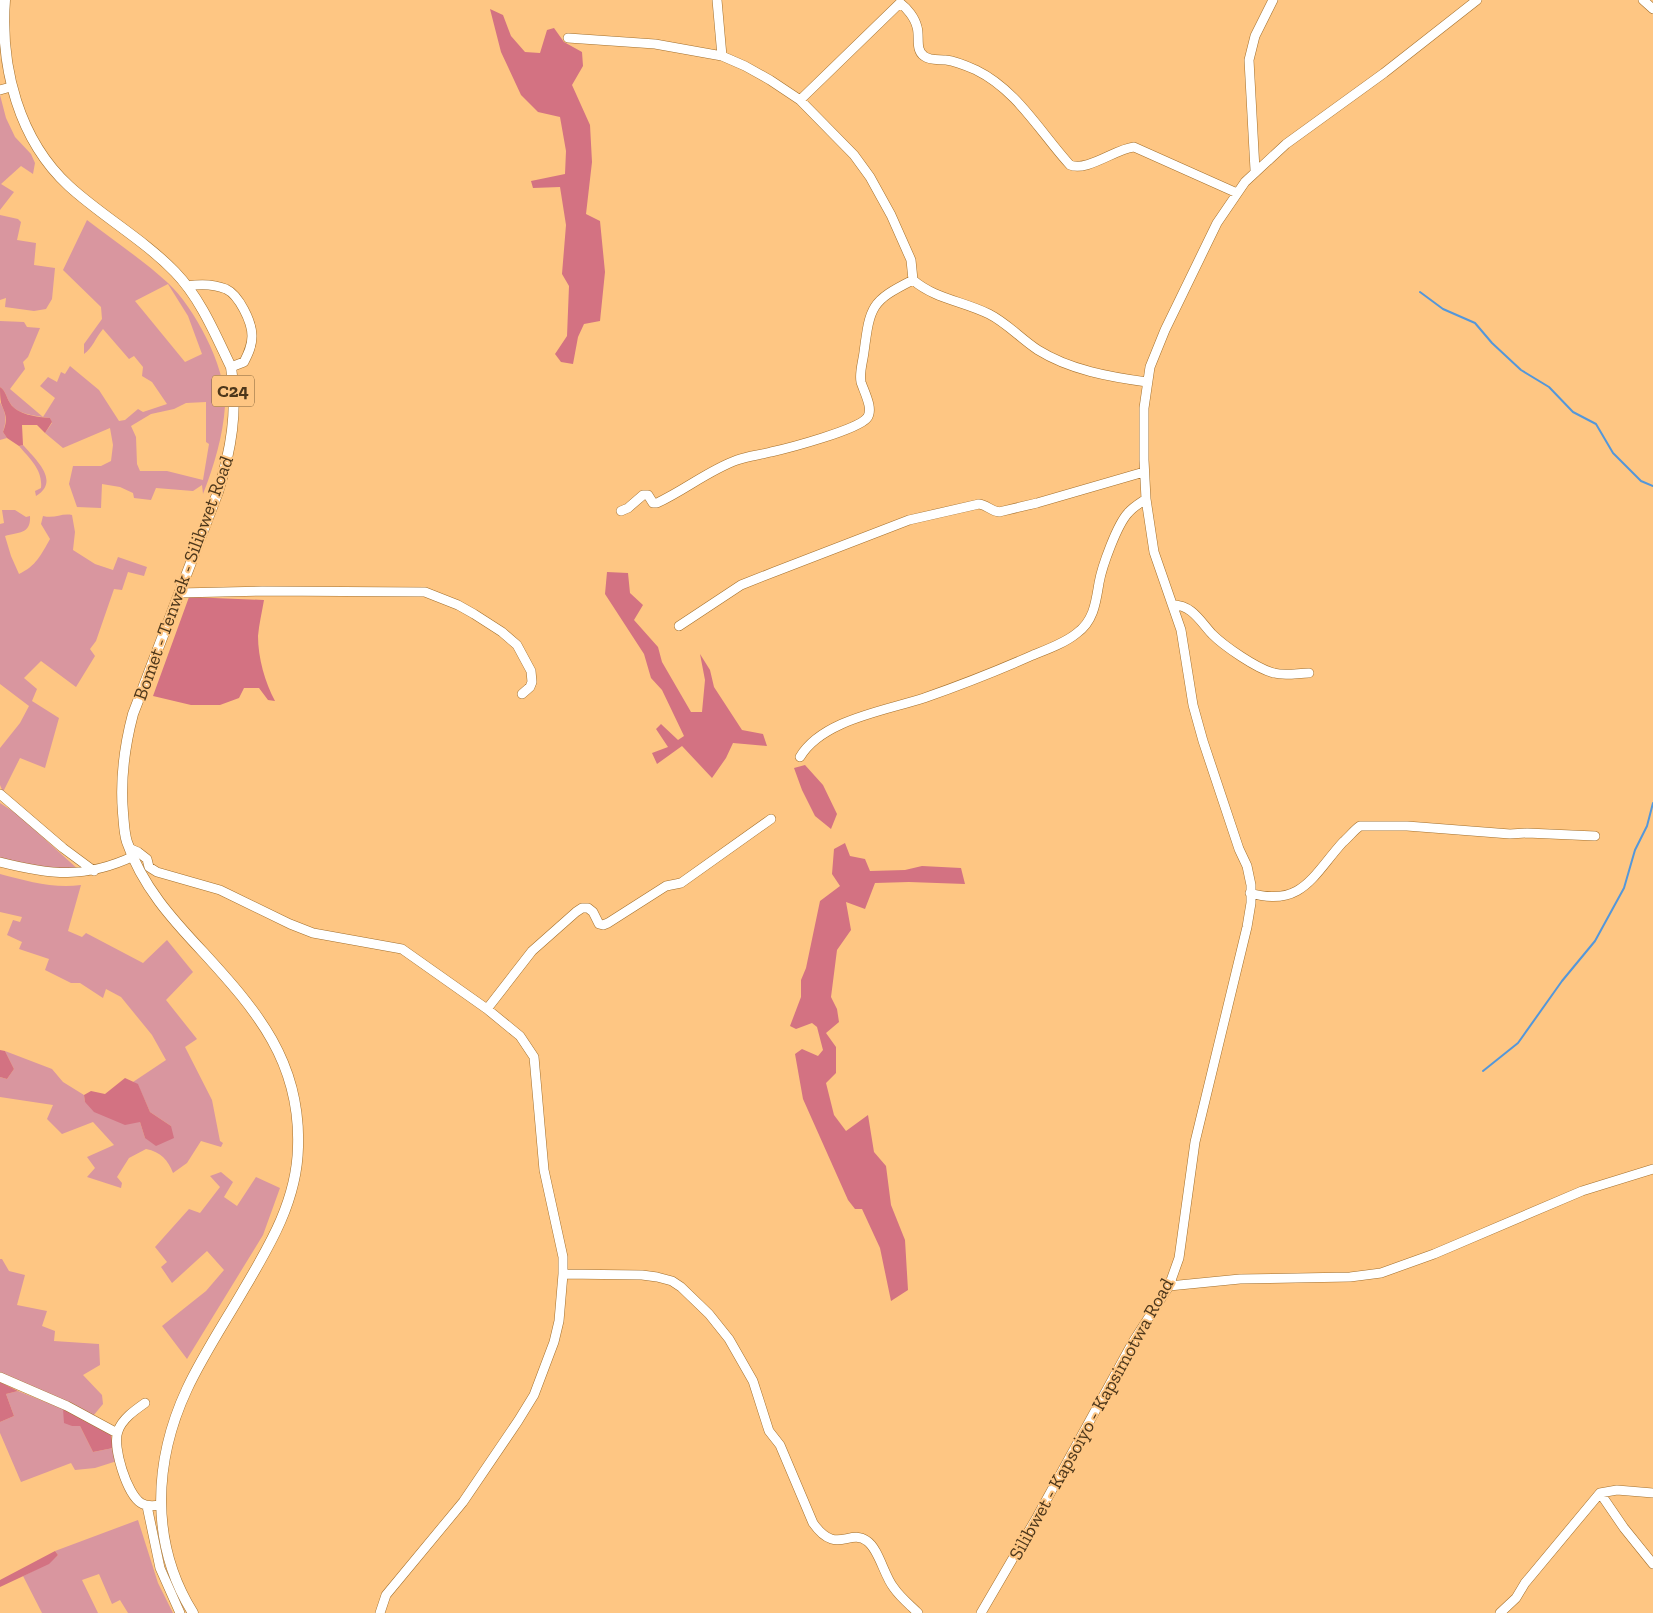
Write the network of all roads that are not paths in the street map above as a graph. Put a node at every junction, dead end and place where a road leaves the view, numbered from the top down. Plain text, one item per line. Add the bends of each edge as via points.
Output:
1 (5, 0) edge
2 (717, 0) edge
3 (1273, 0) edge
4 (1477, 0) edge
5 (1643, 0) edge
6 (1653, 9) edge
7 (568, 38) dead end
8 (722, 56) junction
9 (3, 89) edge
10 (800, 100) junction
11 (1255, 170) junction
12 (1237, 193) junction
13 (913, 280) junction
14 (187, 286) junction
15 (231, 367) junction
16 (1147, 382) junction
17 (1144, 472) junction
18 (1146, 499) junction
19 (621, 511) dead end
20 (179, 593) junction
21 (1173, 605) junction
22 (679, 626) dead end
23 (1309, 673) dead end
24 (522, 694) dead end
25 (800, 757) dead end
26 (0, 794) edge
27 (771, 819) dead end
28 (1595, 836) dead end
29 (132, 853) junction
30 (0, 862) edge
31 (94, 871) junction
32 (1250, 893) junction
33 (487, 1009) junction
34 (1653, 1169) edge
35 (563, 1274) junction
36 (1168, 1286) junction
37 (0, 1377) edge
38 (145, 1403) dead end
39 (117, 1433) junction
40 (1600, 1493) junction
41 (1653, 1493) edge
42 (160, 1505) junction
43 (147, 1506) junction
44 (1653, 1564) edge
45 (180, 1613) edge
46 (193, 1613) edge
47 (380, 1613) edge
48 (918, 1613) edge
49 (981, 1613) edge
50 (1500, 1613) edge

1 - 9 main road, Bomet - Tenwek - Silibwet Road / C24 via 1,36
2 - 8 street
3 - 11 street via 1254,36 1249,60
4 - 11 street, Silibwet - Kapsoiyo - Kapsimotwa Road
5 - 6 street
7 - 8 street via 655,44
8 - 10 street via 770,80
9 - 14 main road, Bomet - Tenwek - Silibwet Road / C24 via 36,148 52,168 69,186 159,256
10 - 12 street via 900,3 917,26 920,53 930,59 947,60 975,69 998,83 1011,94 1070,165 1083,166 1134,147
10 - 13 street via 854,154 870,177 911,260
11 - 12 street, Silibwet - Kapsoiyo - Kapsimotwa Road
12 - 16 street, Silibwet - Kapsoiyo - Kapsimotwa Road via 1217,223 1165,330
13 - 16 street via 923,289 988,314 1059,362 1096,373
13 - 19 street via 880,298 870,315 860,380 869,408 865,420 842,431 739,459 657,503 643,495
14 - 15 main road, Bomet - Tenwek - Silibwet Road / C24 via 215,330
14 - 15 street via 200,284 227,290 244,309 252,334 250,348 244,362
15 - 20 main road, Bomet - Tenwek - Silibwet Road / C24 via 234,423 227,463
16 - 17 street, Silibwet - Kapsoiyo - Kapsimotwa Road
17 - 18 street, Silibwet - Kapsoiyo - Kapsimotwa Road
17 - 22 street via 1006,510 994,512 980,504 909,520 741,585
18 - 21 street, Silibwet - Kapsoiyo - Kapsimotwa Road via 1154,552
18 - 25 street via 1130,510 1123,520 1099,582 1092,615 1079,633 998,670 926,697 844,722 818,737
20 - 24 street via 425,592 474,614 517,645 532,676 530,687
20 - 29 main road, Bomet - Tenwek - Silibwet Road / C24 via 134,714 122,765 124,828
21 - 23 street via 1188,609 1227,646 1264,669 1273,673
21 - 32 street, Silibwet - Kapsoiyo - Kapsimotwa Road via 1181,630 1192,705 1239,849 1248,866
26 - 31 street
27 - 33 street via 681,883 666,886 608,923 599,924 588,908 576,912 532,951
28 - 32 street via 1364,826 1357,828 1299,891 1271,898
29 - 31 street via 119,863
29 - 33 street via 138,852 148,859 149,867 157,872 220,890 313,933 402,949
29 - 42 main road, C24 via 161,904 247,1002 274,1041 285,1064 298,1118 296,1173 280,1224 186,1390 168,1443
30 - 31 street via 45,872
32 - 36 street, Silibwet - Kapsoiyo - Kapsimotwa Road via 1247,928 1195,1142 1178,1258
33 - 35 street via 520,1036 534,1057 544,1170 560,1243
34 - 36 street via 1582,1191 1382,1273
35 - 47 street via 554,1342 534,1395 463,1502 386,1595
35 - 48 street via 642,1275 672,1281 682,1287 728,1339 753,1381 770,1431 780,1445 812,1523 827,1538 866,1539 894,1588
36 - 49 street, Silibwet - Kapsoiyo - Kapsimotwa Road via 1133,1342
37 - 39 street via 67,1406
38 - 39 street via 123,1422
39 - 43 street via 119,1454 130,1489 136,1499
40 - 41 street via 1617,1490
40 - 44 street
40 - 50 street via 1516,1598
42 - 43 street
42 - 46 main road, C24 via 169,1561
43 - 45 street via 160,1568

